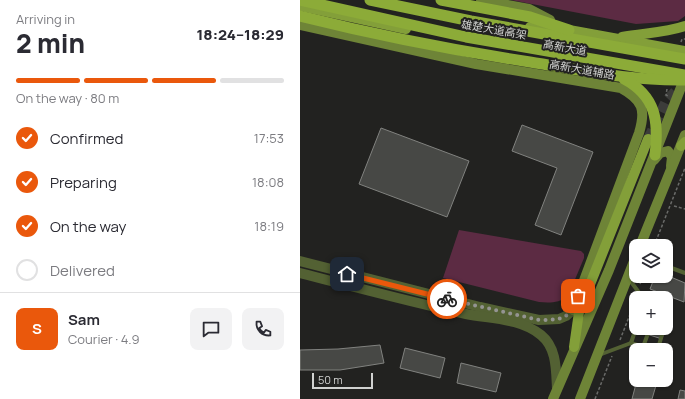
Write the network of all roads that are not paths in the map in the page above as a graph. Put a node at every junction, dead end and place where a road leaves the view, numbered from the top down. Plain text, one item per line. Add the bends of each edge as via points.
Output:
1 (300, 0) edge
2 (370, 0) edge
3 (388, 0) edge
4 (441, 0) edge
5 (483, 5) edge
6 (300, 6) edge
7 (300, 16) edge
8 (300, 25) edge
9 (685, 26) edge
10 (528, 27) junction
11 (569, 30) junction
12 (617, 39) junction
13 (685, 51) edge
14 (558, 58) junction
15 (685, 59) edge
16 (621, 78) junction
17 (685, 78) edge
18 (685, 135) edge
19 (648, 139) tunnel mouth
20 (683, 144) edge
21 (653, 159) junction
22 (671, 170) junction
23 (643, 239) edge
24 (300, 261) edge
25 (673, 269) edge
26 (685, 273) edge
27 (300, 275) edge
28 (628, 277) joint
29 (638, 291) edge
30 (584, 299) junction
31 (573, 310) junction
32 (634, 335) edge
33 (631, 343) edge
34 (629, 344) edge
35 (574, 347) junction
36 (597, 356) junction
37 (557, 389) junction
38 (553, 399) edge
39 (580, 399) edge

1 - 17 highway, 雄楚大道高架 via 466,37
2 - 15 highway, 雄楚大道高架 via 471,22
3 - 10 main road, 高新大道
4 - 5 highway
5 - 11 highway
6 - 14 main road, 高新大道
7 - 16 highway via 478,54
8 - 31 main road, 高新大道辅路 via 476,64 617,87 638,100 644,113 639,133
9 - 12 main road via 671,31 641,33
10 - 11 main road, 高新大道
10 - 14 main road via 562,34 572,49 569,54
11 - 12 main road, 高新大道
12 - 13 main road, 高新大道
14 - 17 main road, 高新大道
16 - 17 highway via 659,81
16 - 21 highway via 637,86 655,113 658,134
17 - 21 main road
18 - 20 main road
19 - 30 main road
20 - 22 main road
21 - 22 main road via 668,150 672,157
21 - 35 main road via 609,270
22 - 23 main road
24 - 31 street via 539,320 559,319
25 - 26 lane
27 - 37 street via 531,328 548,342 554,354
28 - 29 lane
28 - 36 main road
30 - 31 street
30 - 35 main road via 579,312
32 - 33 lane
34 - 36 lane
35 - 37 main road
36 - 39 main road
37 - 38 main road

